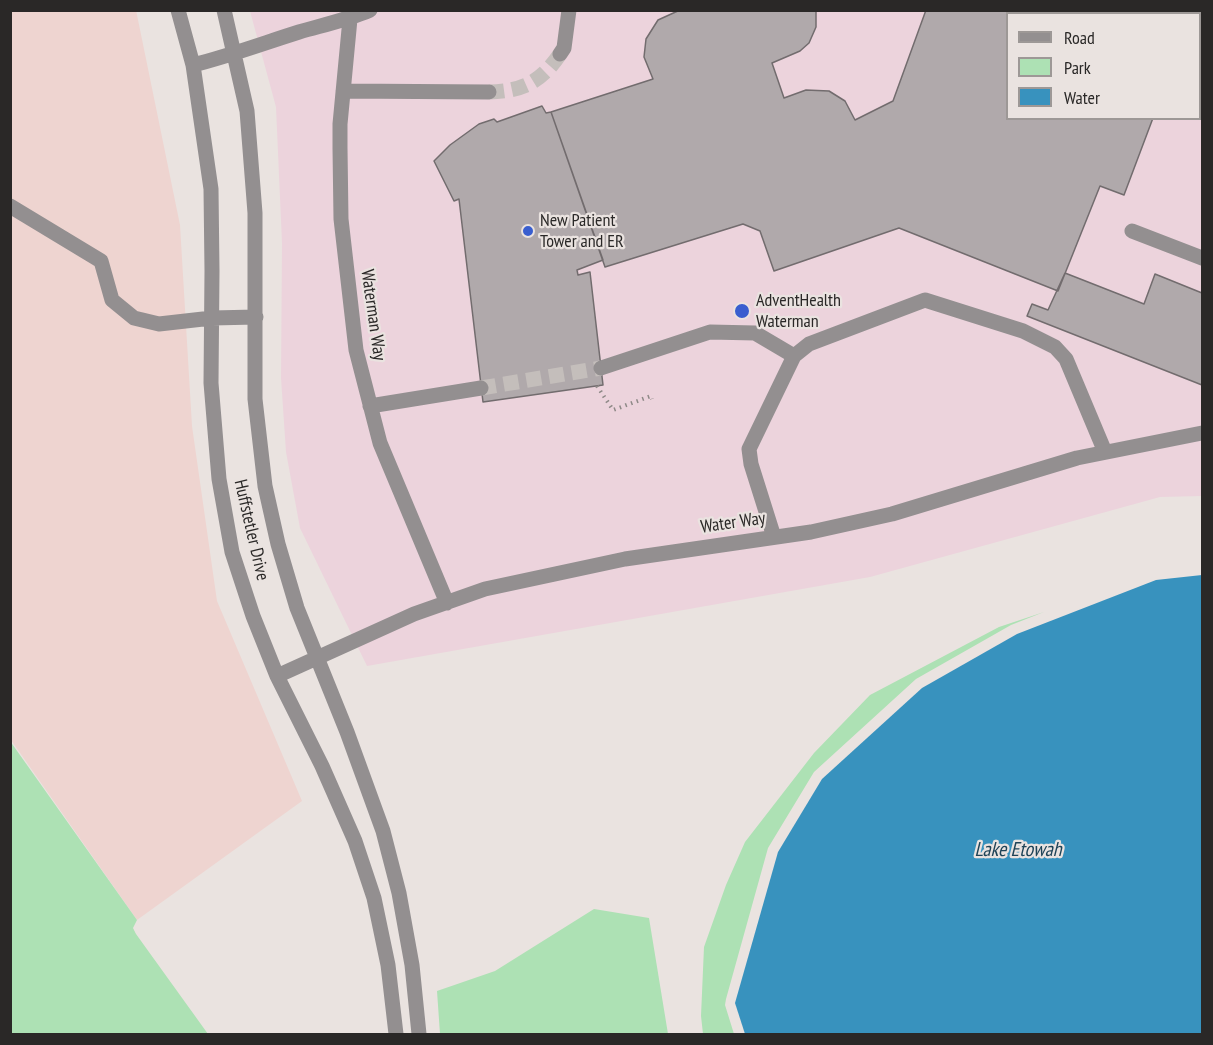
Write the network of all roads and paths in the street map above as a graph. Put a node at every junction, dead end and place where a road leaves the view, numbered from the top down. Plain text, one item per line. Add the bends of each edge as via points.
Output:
1 (178, 10) edge
2 (224, 10) edge
3 (370, 10) edge
4 (569, 10) edge
5 (351, 15) edge
6 (560, 54) tunnel mouth
7 (234, 55) junction
8 (193, 65) junction
9 (343, 91) junction
10 (489, 92) tunnel mouth
11 (10, 206) edge
12 (1132, 231) dead end
13 (1203, 258) edge
14 (256, 317) junction
15 (212, 318) junction
16 (794, 356) junction
17 (601, 369) tunnel mouth
18 (597, 386) dead end
19 (481, 388) tunnel mouth
20 (652, 399) dead end
21 (370, 406) junction
22 (1203, 433) edge
23 (1105, 452) junction
24 (774, 537) junction
25 (447, 603) junction
26 (317, 658) junction
27 (277, 676) junction
28 (396, 1035) edge
29 (419, 1035) edge

1 - 8 street, Huffstetler Drive
2 - 7 street, Huffstetler Drive
3 - 5 street
4 - 6 street
5 - 7 street
5 - 9 street, Waterman Way
7 - 8 street
7 - 14 street, Huffstetler Drive via 249,134
8 - 15 street, Huffstetler Drive via 211,189
9 - 10 street
9 - 21 street, Waterman Way via 339,124 342,219 356,350
11 - 15 street via 101,261 112,300 134,318 159,324
12 - 13 street
14 - 15 street
14 - 26 street, Huffstetler Drive via 255,399 264,486 297,608
15 - 27 street, Huffstetler Drive via 211,383 219,479 232,552
16 - 17 street via 755,333 710,332
16 - 23 street via 809,344 926,300 1023,331 1055,347 1066,359
16 - 24 street via 749,449 750,464
18 - 20 path via 613,410 651,396
19 - 21 street
21 - 25 street, Waterman Way via 380,442
22 - 23 street, Water Way
23 - 24 street, Water Way via 892,514
24 - 25 street, Water Way via 619,561 485,589
25 - 26 street, Water Way
26 - 27 street, Water Way
26 - 29 street, Huffstetler Drive via 383,831 412,965
27 - 28 street, Huffstetler Drive via 322,766 371,889 388,965

